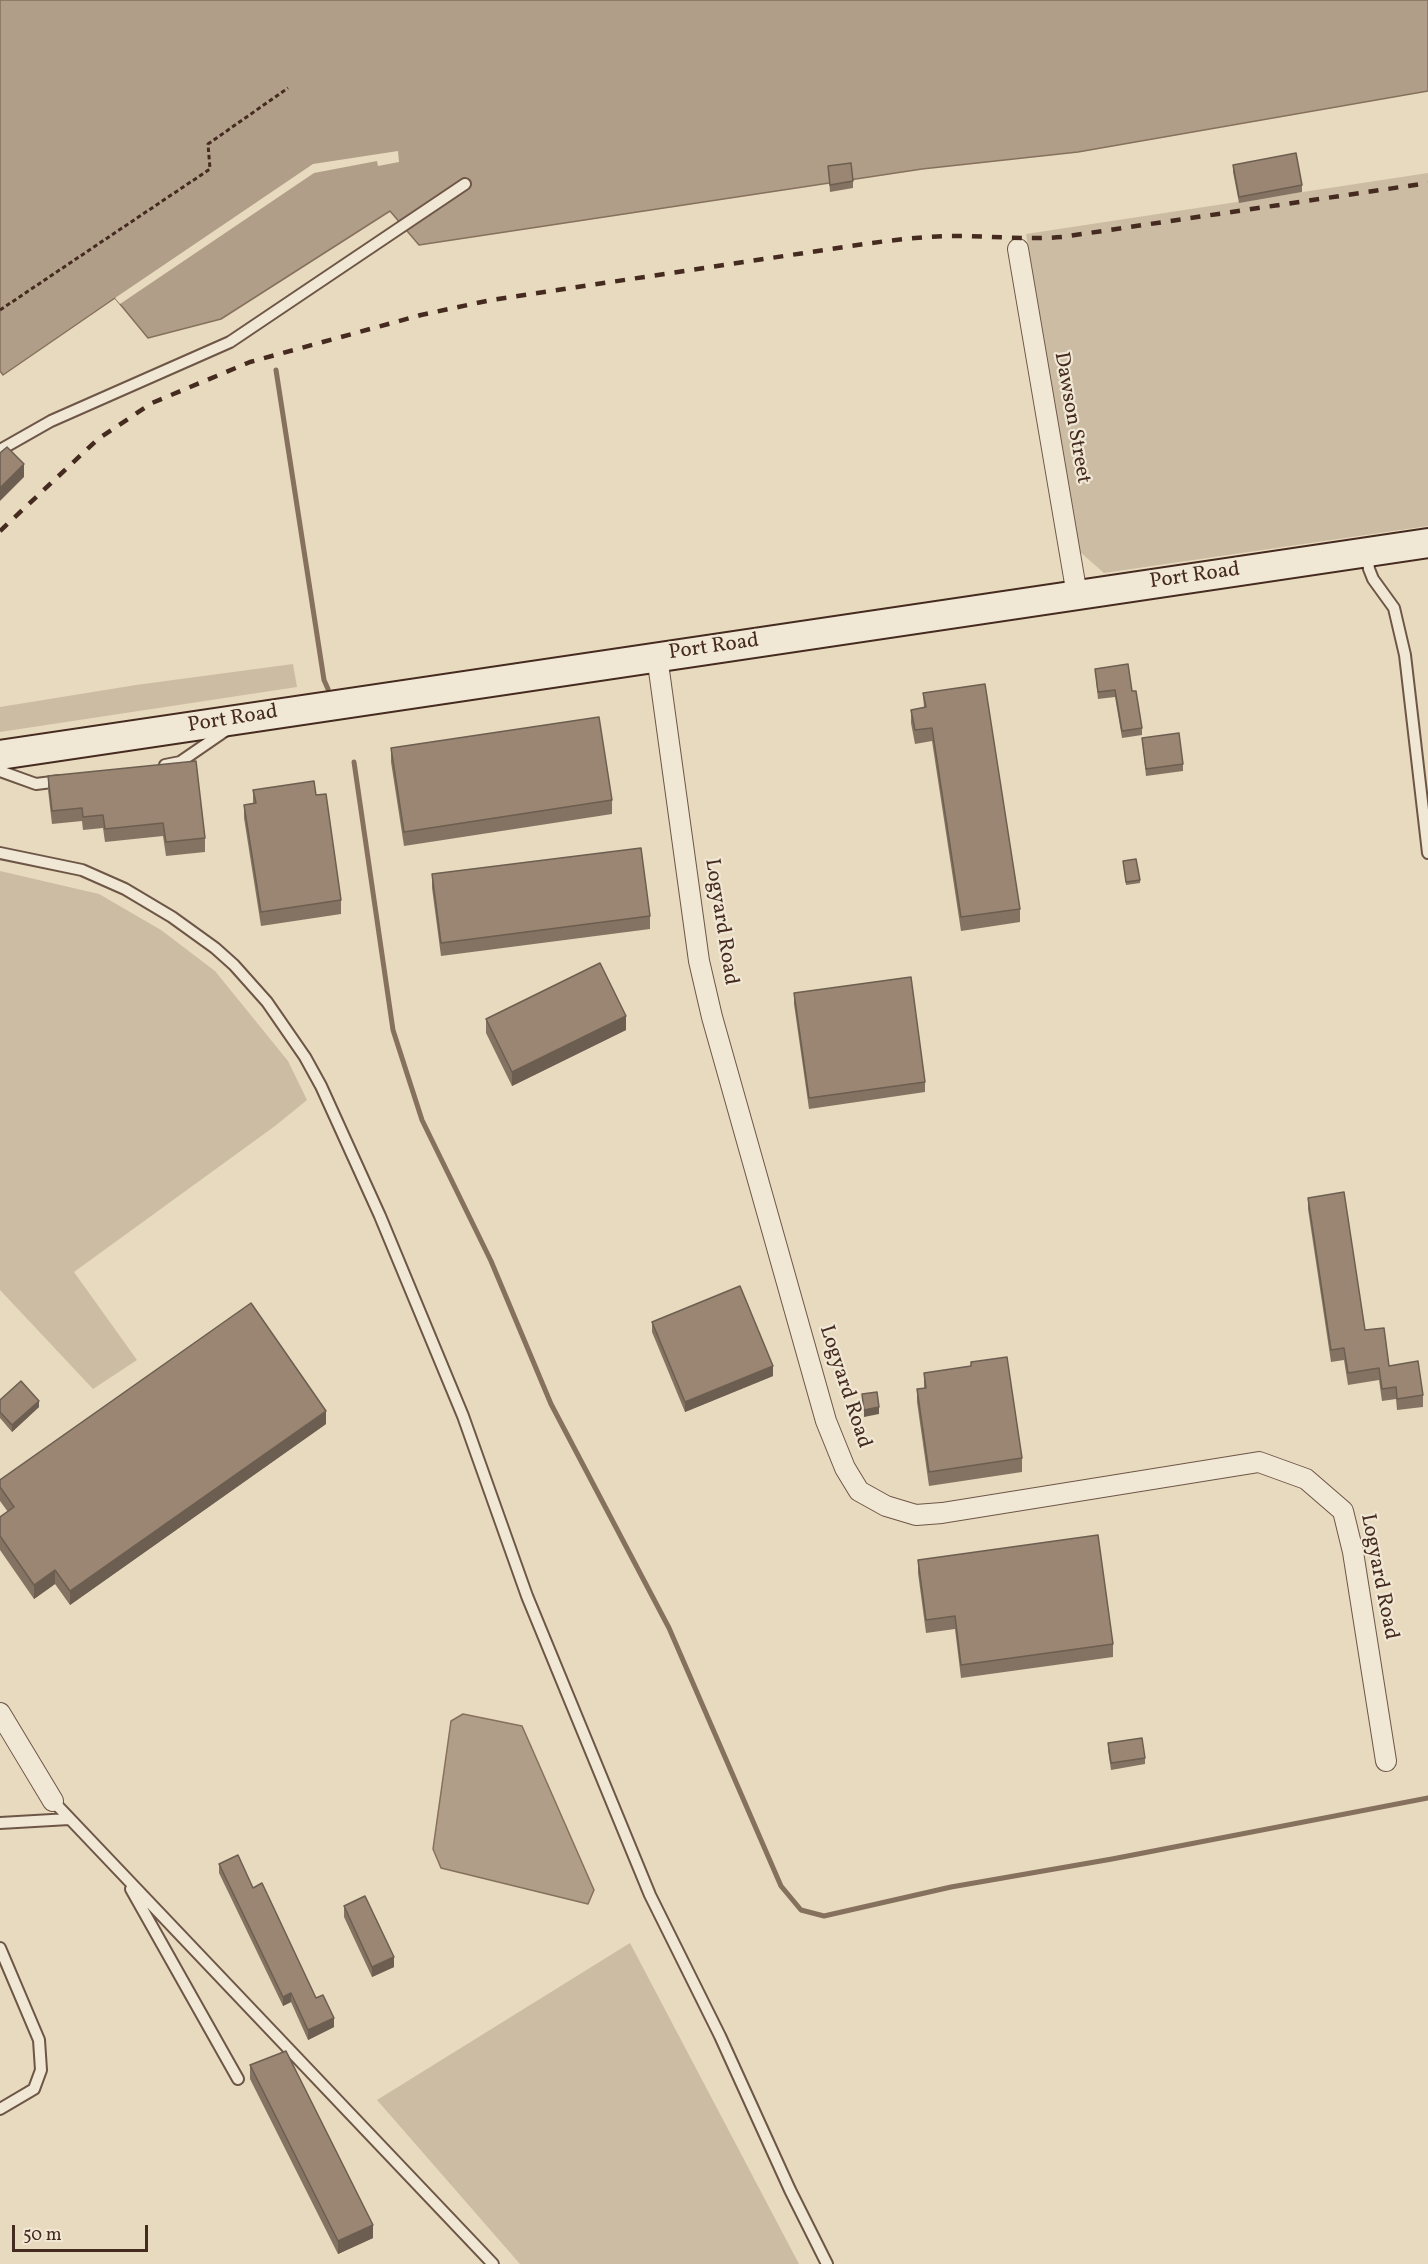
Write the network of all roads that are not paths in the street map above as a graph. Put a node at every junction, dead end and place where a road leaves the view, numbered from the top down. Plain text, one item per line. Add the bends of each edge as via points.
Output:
1 (465, 184) dead end
2 (1018, 249) dead end
3 (0, 450) edge
4 (1428, 543) edge
5 (1367, 552) junction
6 (1077, 595) junction
7 (657, 656) junction
8 (243, 719) junction
9 (0, 755) edge
10 (158, 766) edge
11 (0, 771) edge
12 (70, 779) edge
13 (0, 853) edge
14 (1428, 853) edge
15 (0, 1713) edge
16 (1386, 1761) dead end
17 (53, 1801) joint
18 (69, 1819) junction
19 (0, 1823) edge
20 (123, 1875) junction
21 (0, 1948) edge
22 (238, 2079) dead end
23 (0, 2109) edge
24 (493, 2264) edge
25 (827, 2264) edge

1 - 3 lane via 230,342 51,421
2 - 6 street, Dawson Street
4 - 5 main road, Port Road
5 - 6 main road, Port Road
5 - 14 lane via 1373,579 1394,608 1405,655
6 - 7 main road, Port Road
7 - 8 main road, Port Road
7 - 16 street, Logyard Road via 699,961 712,1017 826,1421 859,1491 886,1506 916,1515 1259,1462 1306,1479 1343,1511
8 - 9 main road, Port Road
8 - 10 lane via 180,762
11 - 12 lane via 36,784
13 - 25 lane via 82,870 125,889 172,917 239,971 267,1002 305,1057 380,1216 463,1416 527,1596 650,1894
15 - 17 street
17 - 18 lane
18 - 19 lane
18 - 20 lane
20 - 22 lane
20 - 24 lane
21 - 23 lane via 39,2040 41,2070 33,2089

